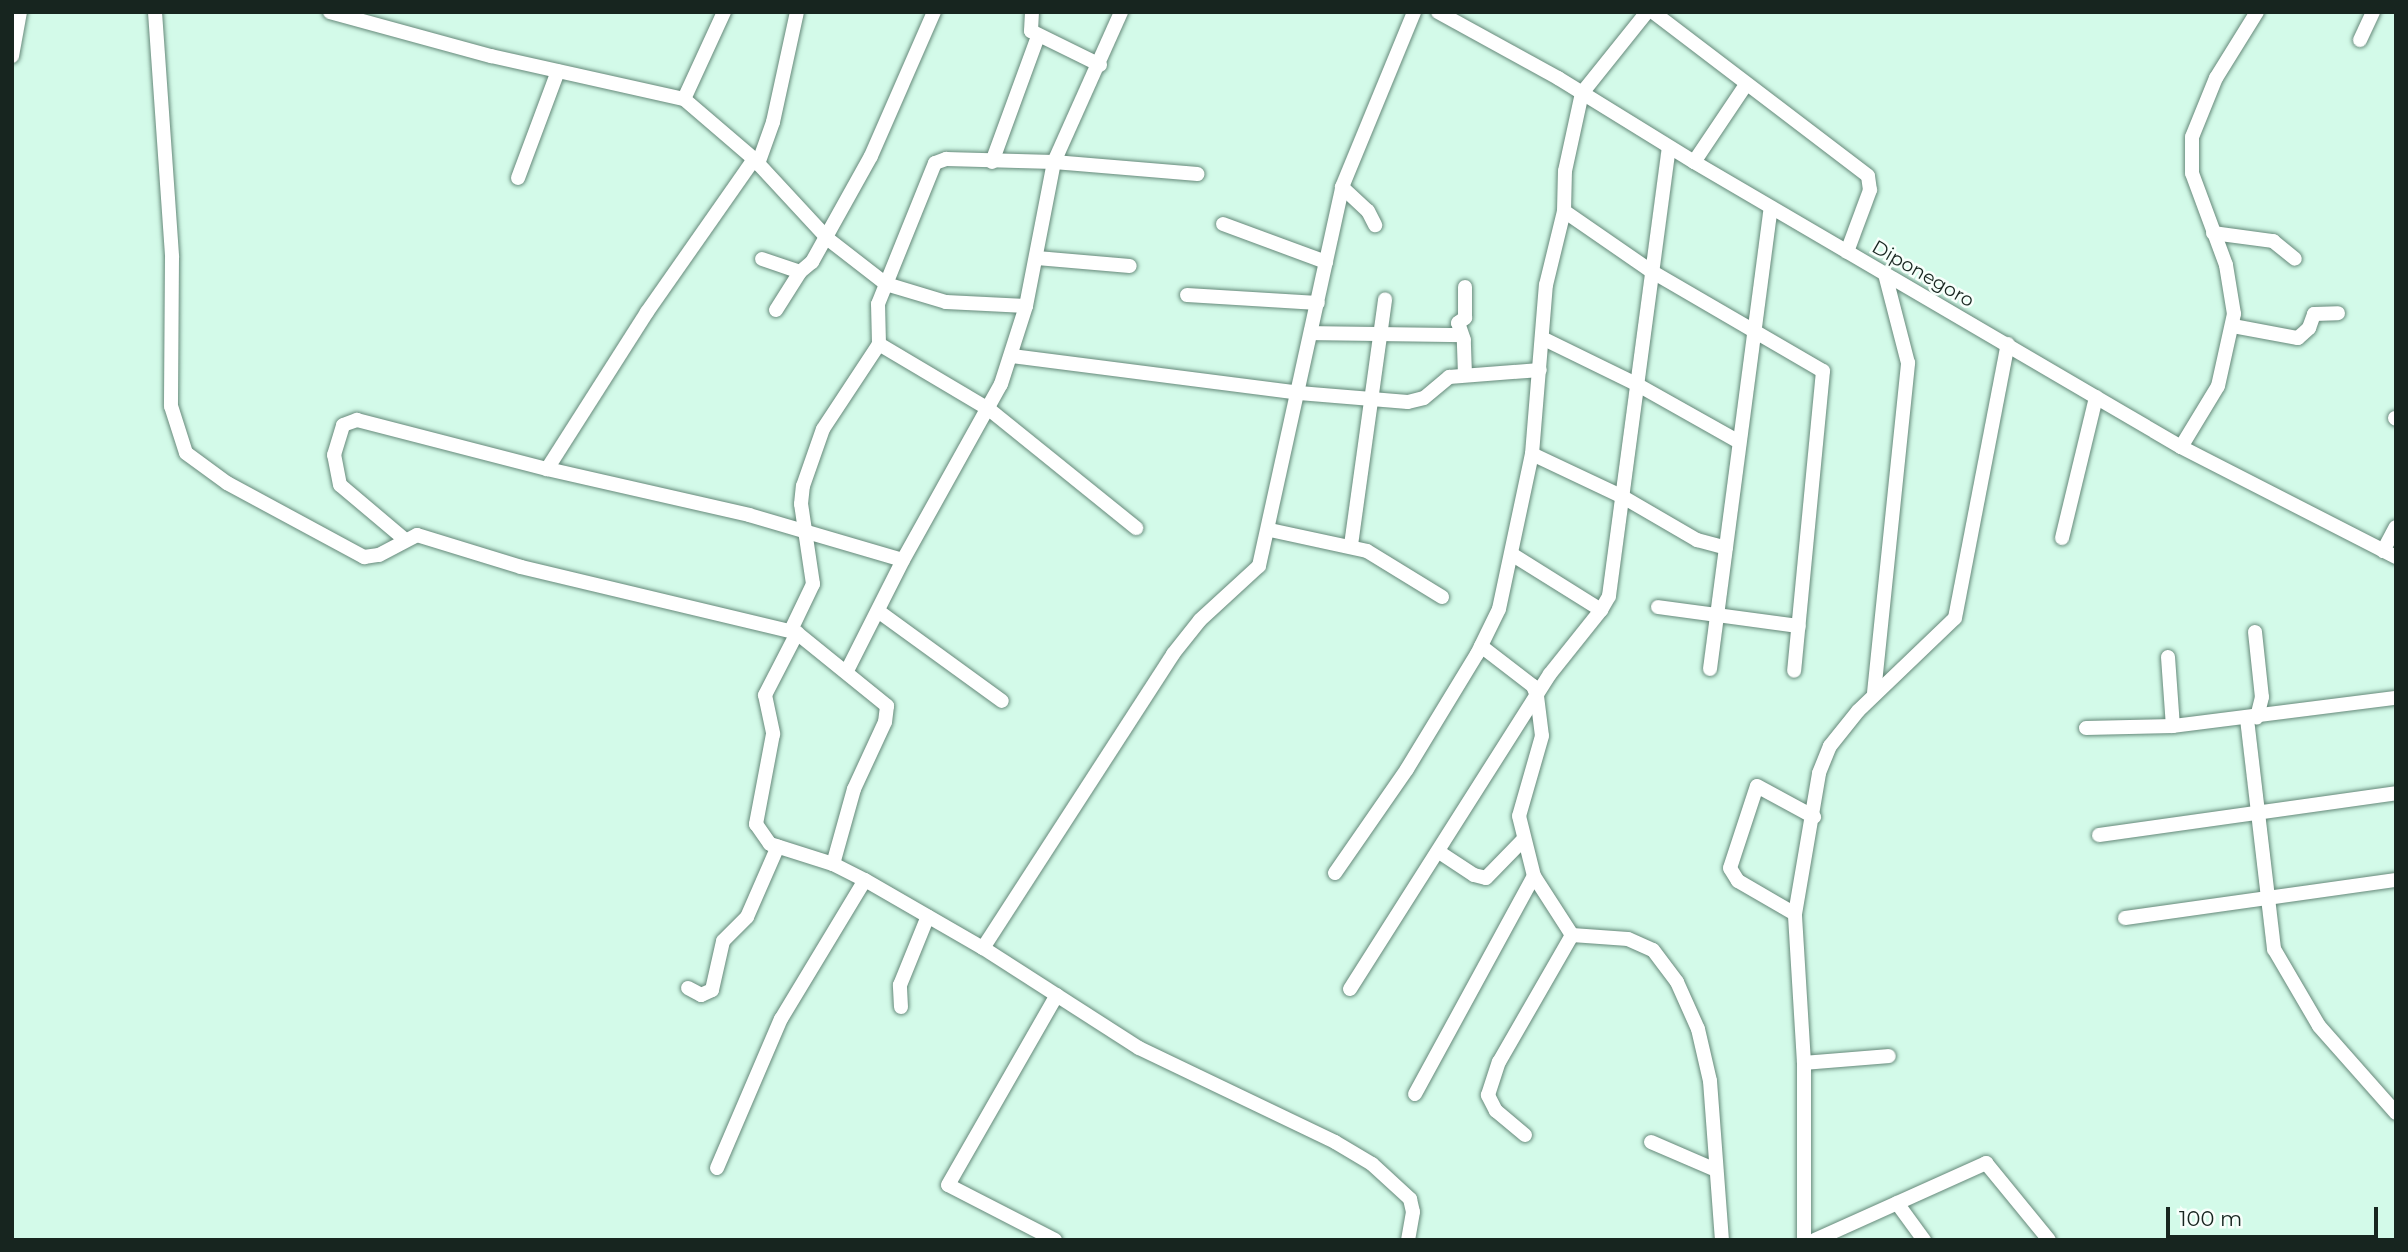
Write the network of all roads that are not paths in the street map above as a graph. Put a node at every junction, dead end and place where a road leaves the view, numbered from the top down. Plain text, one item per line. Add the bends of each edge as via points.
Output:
1 (20, 12) edge
2 (155, 12) edge
3 (330, 12) edge
4 (724, 12) edge
5 (797, 12) edge
6 (934, 12) edge
7 (1032, 12) edge
8 (1121, 12) edge
9 (1414, 12) edge
10 (1438, 12) edge
11 (1647, 12) edge
12 (1653, 12) edge
13 (2257, 12) edge
14 (2373, 12) edge
15 (1038, 36) junction
16 (2360, 40) dead end
17 (12, 56) edge
18 (1100, 65) junction
19 (558, 71) junction
20 (1745, 86) junction
21 (1582, 93) junction
22 (684, 99) junction
23 (1669, 148) junction
24 (756, 162) junction
25 (992, 162) junction
26 (1054, 162) junction
27 (1693, 162) junction
28 (1198, 174) dead end
29 (517, 178) dead end
30 (1342, 187) junction
31 (1771, 208) junction
32 (1564, 211) junction
33 (1223, 224) dead end
34 (1375, 225) dead end
35 (2213, 233) junction
36 (828, 239) junction
37 (1847, 252) junction
38 (1037, 258) junction
39 (762, 259) dead end
40 (2295, 259) dead end
41 (1326, 262) junction
42 (1130, 266) dead end
43 (1651, 271) junction
44 (800, 272) junction
45 (1885, 274) junction
46 (886, 284) junction
47 (1465, 287) dead end
48 (1187, 295) dead end
49 (1385, 299) dead end
50 (1318, 303) junction
51 (1026, 306) junction
52 (776, 310) dead end
53 (2338, 313) dead end
54 (2233, 326) junction
55 (1755, 330) junction
56 (1311, 333) junction
57 (1461, 335) junction
58 (1380, 337) junction
59 (1542, 338) junction
60 (879, 344) junction
61 (2008, 344) junction
62 (1012, 356) junction
63 (1540, 370) junction
64 (1465, 375) junction
65 (1638, 385) junction
66 (1299, 393) junction
67 (2096, 397) junction
68 (1371, 398) junction
69 (990, 410) junction
70 (1739, 442) junction
71 (2180, 447) junction
72 (1532, 454) junction
73 (547, 470) junction
74 (1623, 497) junction
75 (2396, 527) edge
76 (1136, 528) dead end
77 (803, 530) junction
78 (1270, 530) junction
79 (403, 538) junction
80 (2062, 538) dead end
81 (1351, 545) junction
82 (1726, 548) junction
83 (2389, 554) edge
84 (1513, 555) junction
85 (903, 560) junction
86 (1442, 597) dead end
87 (1658, 607) dead end
88 (1601, 610) junction
89 (878, 611) junction
90 (1717, 617) junction
91 (1799, 626) junction
92 (794, 631) junction
93 (2255, 632) dead end
94 (1481, 646) junction
95 (2168, 657) dead end
96 (1710, 669) dead end
97 (847, 671) junction
98 (1794, 671) dead end
99 (1874, 693) junction
100 (1537, 696) junction
101 (2396, 698) edge
102 (1002, 701) dead end
103 (2252, 718) junction
104 (2174, 726) junction
105 (2086, 728) dead end
106 (2396, 793) edge
107 (2258, 811) junction
108 (1814, 817) junction
109 (2099, 835) dead end
110 (1523, 840) junction
111 (778, 846) junction
112 (1439, 852) junction
113 (833, 864) junction
114 (1335, 873) dead end
115 (1534, 876) junction
116 (865, 880) junction
117 (2396, 880) edge
118 (2266, 900) junction
119 (1795, 914) junction
120 (929, 916) junction
121 (2125, 918) dead end
122 (1572, 935) junction
123 (983, 948) junction
124 (688, 988) dead end
125 (1350, 989) dead end
126 (1058, 995) junction
127 (901, 1007) dead end
128 (1889, 1056) dead end
129 (1804, 1063) junction
130 (1415, 1094) dead end
131 (2396, 1113) edge
132 (1525, 1135) dead end
133 (1651, 1142) dead end
134 (717, 1168) dead end
135 (1716, 1170) junction
136 (1897, 1203) junction
137 (1055, 1240) edge
138 (1408, 1240) edge
139 (1722, 1240) edge
140 (1804, 1240) edge
141 (1815, 1240) edge
142 (1924, 1240) edge
143 (2049, 1240) edge

1 - 17 street
2 - 79 street via 171,228 170,406 179,441 197,464 357,555 379,555
3 - 19 street
4 - 22 street
5 - 24 street via 773,121
6 - 36 street via 871,156
7 - 15 street via 1028,27
8 - 18 street
9 - 30 street
10 - 21 street, Diponegoro
11 - 21 street
12 - 20 street
13 - 35 street via 2216,78 2192,137 2192,173
14 - 16 street
15 - 18 street
15 - 25 street
18 - 26 street
19 - 22 street
19 - 29 street
20 - 27 street
20 - 37 street via 1870,180
21 - 23 street, Diponegoro
21 - 32 street via 1565,171
22 - 24 street
23 - 27 street, Diponegoro
23 - 43 street
24 - 36 street
24 - 73 street via 647,312
25 - 26 street
25 - 46 street via 935,163
26 - 28 street
26 - 38 street
27 - 31 street, Diponegoro
30 - 34 street via 1368,211
30 - 41 street
31 - 37 street, Diponegoro
31 - 55 street
32 - 43 street
32 - 59 street via 1546,285
33 - 41 street
35 - 40 street via 2273,240
35 - 54 street via 2231,283
36 - 44 street
36 - 46 street
37 - 45 street, Diponegoro
38 - 42 street
38 - 51 street
39 - 44 street
41 - 50 street
43 - 55 street
43 - 65 street via 1653,285
44 - 52 street
45 - 61 street, Diponegoro
45 - 99 street via 1908,363
46 - 51 street via 946,302
46 - 60 street via 877,308
47 - 57 street via 1465,318 1458,323
48 - 50 street
49 - 58 street
50 - 56 street
51 - 62 street
53 - 54 street via 2314,314 2309,328 2298,338
54 - 71 street via 2218,386
55 - 70 street
55 - 91 street via 1825,376
56 - 58 street
56 - 66 street
57 - 58 street
57 - 64 street
58 - 68 street
59 - 63 street
59 - 65 street
60 - 69 street
60 - 77 street via 829,419 813,452 801,495
61 - 67 street, Diponegoro
61 - 99 street via 1960,605 1948,628
62 - 66 street
62 - 69 street
63 - 64 street
63 - 72 street
64 - 68 street via 1443,380 1417,400
65 - 70 street
65 - 74 street
66 - 68 street
66 - 78 street
67 - 71 street, Diponegoro
67 - 80 street
68 - 81 street
69 - 76 street
69 - 85 street
70 - 82 street
71 - 83 street, Diponegoro
72 - 74 street
72 - 84 street
73 - 77 street
73 - 79 street via 357,420 346,422 334,455 340,485
74 - 82 street via 1697,540
74 - 88 street via 1610,592
75 - 83 street
77 - 85 street
77 - 92 street via 813,584
78 - 81 street
78 - 123 street via 1259,566 1200,620 1173,654
79 - 92 street via 416,535 535,571
81 - 86 street
82 - 90 street
84 - 88 street
84 - 94 street via 1499,609
85 - 89 street
87 - 90 street
88 - 100 street
89 - 97 street
89 - 102 street
90 - 91 street
90 - 96 street
91 - 98 street
92 - 97 street
92 - 111 street via 765,695 773,741 756,824 762,838
93 - 103 street via 2262,697
94 - 100 street via 1533,685
94 - 114 street via 1407,769
95 - 104 street
97 - 113 street via 888,710 854,789
99 - 108 street via 1830,746 1819,773
100 - 110 street via 1542,736 1520,806
100 - 112 street
101 - 103 street
103 - 104 street
103 - 107 street
104 - 105 street
106 - 107 street
107 - 109 street
107 - 118 street
108 - 119 street
108 - 119 street via 1757,786 1730,868 1738,881
110 - 112 street via 1486,878
110 - 115 street
111 - 113 street
111 - 124 street via 747,918 723,941 712,990 701,995
112 - 125 street
113 - 116 street
115 - 122 street
115 - 130 street
116 - 120 street
116 - 134 street via 781,1019
117 - 118 street
118 - 121 street
118 - 131 street via 2270,934 2284,969 2319,1026
119 - 129 street
120 - 123 street
120 - 127 street via 900,985
122 - 132 street via 1499,1062 1488,1095 1496,1111
122 - 135 street via 1641,942 1673,975 1704,1048
123 - 126 street
126 - 137 street via 948,1185
126 - 138 street via 1139,1048 1373,1164 1410,1199 1413,1212
128 - 129 street
129 - 140 street
133 - 135 street
135 - 139 street
136 - 141 street
136 - 142 street
136 - 143 street via 1986,1163

